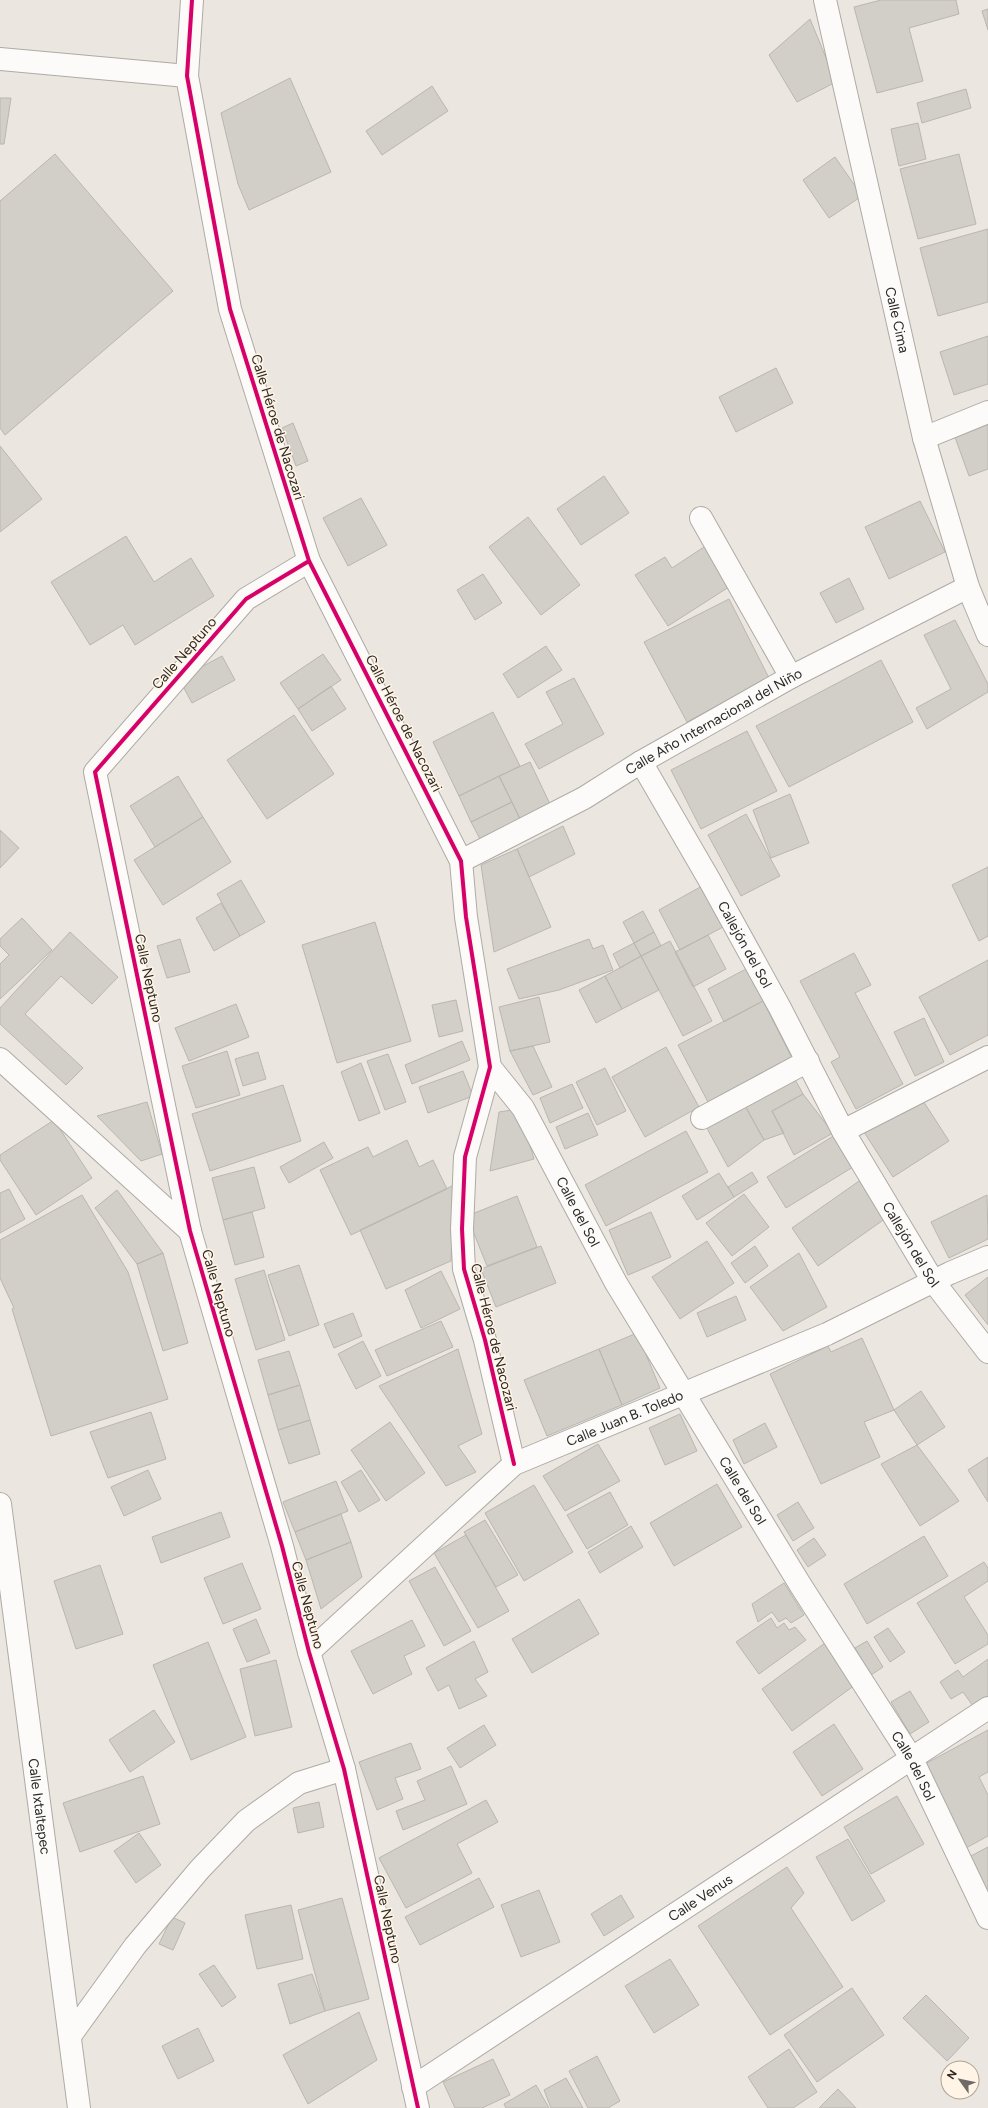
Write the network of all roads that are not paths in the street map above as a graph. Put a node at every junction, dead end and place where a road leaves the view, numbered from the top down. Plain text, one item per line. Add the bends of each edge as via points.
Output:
1 (192, 0) edge
2 (825, 0) edge
3 (0, 59) edge
4 (186, 76) junction
5 (988, 412) edge
6 (924, 438) junction
7 (701, 518) dead end
8 (309, 561) junction
9 (968, 587) junction
10 (986, 624) edge
11 (791, 677) junction
12 (641, 762) junction
13 (461, 861) junction
14 (988, 1057) edge
15 (0, 1059) edge
16 (808, 1061) junction
17 (490, 1067) junction
18 (702, 1118) dead end
19 (843, 1131) junction
20 (190, 1231) junction
21 (988, 1257) edge
22 (933, 1281) junction
23 (988, 1352) edge
24 (683, 1394) junction
25 (514, 1464) junction
26 (0, 1504) edge
27 (309, 1652) junction
28 (988, 1708) edge
29 (912, 1759) junction
30 (344, 1769) junction
31 (988, 1918) edge
32 (70, 2036) junction
33 (413, 2087) junction
34 (79, 2108) edge
35 (418, 2108) edge

1 - 4 street, Calle Héroe de Nacozari
2 - 6 street, Calle Cima
3 - 4 street
4 - 8 street, Calle Héroe de Nacozari via 230,309
5 - 6 street
6 - 9 street, Calle Cima
7 - 11 street
8 - 13 street, Calle Héroe de Nacozari
8 - 20 street, Calle Neptuno via 246,599 95,772
9 - 10 street, Calle Cima
9 - 11 street, Calle Año Internacional del Niño
11 - 12 street, Calle Año Internacional del Niño
12 - 13 street, Calle Año Internacional del Niño via 584,798
12 - 16 street, Callejón del Sol via 710,881
13 - 17 street, Calle Héroe de Nacozari via 466,918
14 - 19 street
15 - 20 street
16 - 18 street
16 - 19 street, Callejón del Sol
17 - 24 street, Calle del Sol via 523,1108 616,1283
17 - 25 street, Calle Héroe de Nacozari via 465,1158 462,1229 464,1268 485,1340
19 - 22 street, Callejón del Sol
20 - 27 street, Calle Neptuno via 282,1546
21 - 22 street, Calle Juan B. Toledo
22 - 23 street, Callejón del Sol
22 - 24 street, Calle Juan B. Toledo via 828,1334
24 - 25 street, Calle Juan B. Toledo
24 - 29 street, Calle del Sol via 801,1586
25 - 27 street, Calle Juan B. Toledo
26 - 32 street, Calle Ixtaltepec
27 - 30 street, Calle Neptuno
28 - 29 street, Calle Venus
29 - 31 street, Calle del Sol
29 - 33 street, Calle Venus
30 - 32 street via 299,1783 246,1822 200,1869 135,1946
30 - 33 street, Calle Neptuno
32 - 34 street, Calle Ixtaltepec
33 - 35 street, Calle Neptuno

